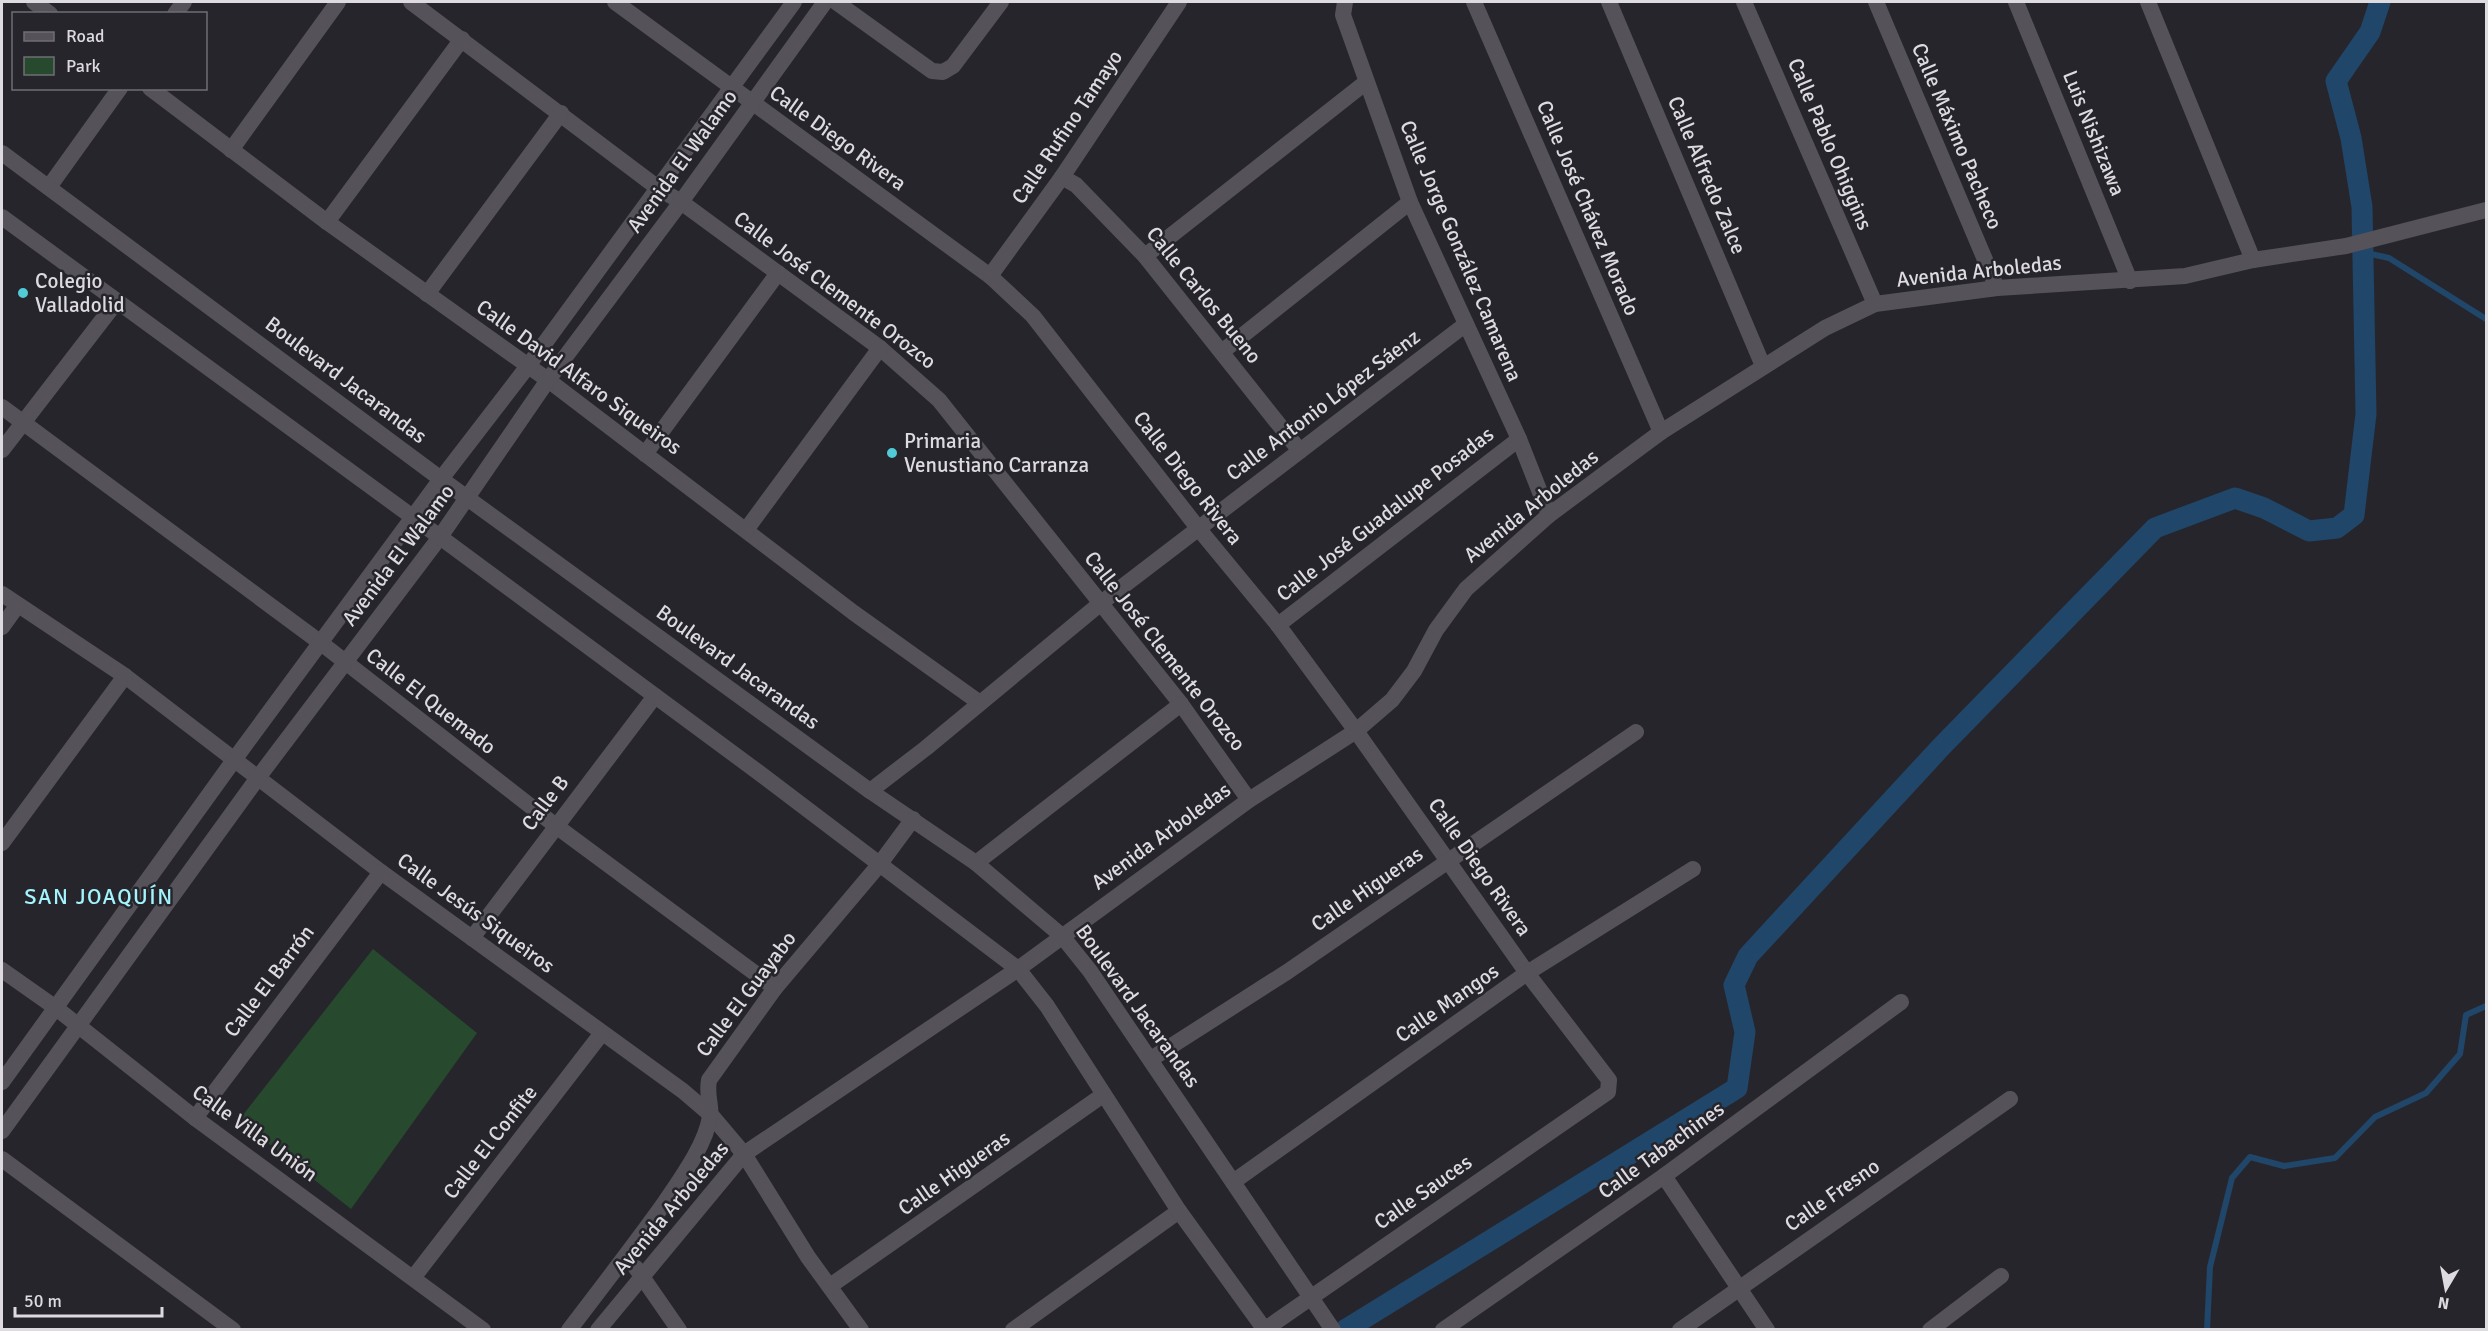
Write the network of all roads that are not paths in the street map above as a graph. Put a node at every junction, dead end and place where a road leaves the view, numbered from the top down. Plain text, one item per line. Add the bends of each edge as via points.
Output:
1 (34, 2) edge
2 (338, 2) edge
3 (411, 2) edge
4 (615, 2) edge
5 (794, 2) edge
6 (825, 2) edge
7 (836, 2) edge
8 (1001, 2) edge
9 (1179, 2) edge
10 (1344, 2) edge
11 (1474, 2) edge
12 (1609, 2) edge
13 (1744, 2) edge
14 (1876, 2) edge
15 (2016, 2) edge
16 (2148, 2) edge
17 (47, 12) edge
18 (462, 39) junction
19 (1365, 83) junction
20 (731, 88) junction
21 (119, 90) edge
22 (153, 90) edge
23 (752, 104) junction
24 (561, 113) junction
25 (231, 150) junction
26 (2, 153) edge
27 (1062, 177) junction
28 (49, 188) junction
29 (658, 188) junction
30 (681, 202) junction
31 (1410, 202) junction
32 (2487, 210) edge
33 (2, 217) edge
34 (327, 222) junction
35 (1145, 255) junction
36 (2253, 260) junction
37 (778, 273) junction
38 (990, 276) junction
39 (2130, 281) junction
40 (1997, 288) junction
41 (427, 294) junction
42 (117, 301) junction
43 (1875, 304) junction
44 (1466, 324) junction
45 (880, 348) junction
46 (1223, 351) junction
47 (528, 366) junction
48 (1763, 366) junction
49 (548, 380) junction
50 (2, 407) edge
51 (23, 421) junction
52 (1661, 432) junction
53 (1519, 439) junction
54 (2, 450) edge
55 (1300, 451) junction
56 (645, 454) junction
57 (441, 479) junction
58 (468, 499) junction
59 (1549, 514) junction
60 (414, 518) junction
61 (1198, 528) junction
62 (746, 530) junction
63 (440, 537) junction
64 (2, 594) edge
65 (1101, 603) junction
66 (17, 606) junction
67 (1278, 625) junction
68 (2, 627) edge
69 (321, 643) junction
70 (345, 662) junction
71 (125, 676) junction
72 (656, 696) junction
73 (980, 703) junction
74 (1181, 704) junction
75 (1356, 731) junction
76 (1636, 732) dead end
77 (234, 760) junction
78 (257, 779) junction
79 (870, 791) junction
80 (1249, 800) junction
81 (913, 819) junction
82 (556, 826) junction
83 (2, 843) edge
84 (1447, 860) junction
85 (976, 863) junction
86 (879, 865) junction
87 (1694, 869) dead end
88 (381, 872) junction
89 (1062, 936) junction
90 (472, 938) junction
91 (1018, 969) junction
92 (2, 970) edge
93 (1527, 974) junction
94 (775, 988) junction
95 (1901, 1002) dead end
96 (56, 1008) junction
97 (79, 1027) junction
98 (602, 1033) junction
99 (1151, 1059) junction
100 (2, 1082) edge
101 (1608, 1092) joint
102 (1103, 1095) junction
103 (2010, 1099) dead end
104 (711, 1115) junction
105 (195, 1118) junction
106 (2, 1131) edge
107 (744, 1155) junction
108 (2, 1159) edge
109 (1664, 1176) junction
110 (1233, 1182) junction
111 (1179, 1211) junction
112 (628, 1254) junction
113 (642, 1276) junction
114 (2001, 1276) dead end
115 (413, 1278) junction
116 (830, 1286) junction
117 (1738, 1288) junction
118 (1312, 1297) junction
119 (1331, 1327) edge
120 (233, 1329) edge
121 (483, 1329) edge
122 (569, 1329) edge
123 (598, 1329) edge
124 (679, 1329) edge
125 (861, 1329) edge
126 (1013, 1329) edge
127 (1265, 1329) edge
128 (1443, 1329) edge
129 (1680, 1329) edge
130 (1767, 1329) edge
131 (1930, 1329) edge

1 - 17 street
2 - 25 street
3 - 18 street, Calle José Clemente Orozco
4 - 20 street, Calle Diego Rivera
5 - 20 street, Avenida El Walamo
6 - 23 street, Avenida El Walamo
7 - 8 street via 932,71 943,72 953,66
9 - 27 street, Calle Rufino Tamayo
10 - 19 street, Calle Jorge González Camarena via 1343,15
11 - 52 street, Calle José Chávez Morado
12 - 48 street, Calle Alfredo Zalce
13 - 43 street, Calle Pablo Ohiggins
14 - 40 street, Calle Máximo Pacheco
15 - 39 street, Luis Nishizawa
16 - 36 street
18 - 24 street, Calle José Clemente Orozco
18 - 34 street
19 - 31 street, Calle Jorge González Camarena
19 - 35 street
20 - 23 street, Calle Diego Rivera
20 - 29 street, Avenida El Walamo
21 - 28 street
22 - 25 street, Calle David Alfaro Siqueiros
23 - 30 street, Avenida El Walamo
23 - 38 street, Calle Diego Rivera
24 - 29 street, Calle José Clemente Orozco
24 - 41 street
25 - 34 street, Calle David Alfaro Siqueiros
26 - 28 street, Boulevard Jacarandas
27 - 35 street, Calle Carlos Bueno via 1076,185
27 - 38 street, Calle Rufino Tamayo
28 - 57 street, Boulevard Jacarandas
29 - 30 street, Calle José Clemente Orozco
29 - 47 street, Avenida El Walamo
30 - 37 street, Calle José Clemente Orozco
30 - 49 street, Avenida El Walamo
31 - 44 street, Calle Jorge González Camarena
31 - 46 street
32 - 36 street, Avenida Arboledas via 2346,246
33 - 42 street
34 - 41 street, Calle David Alfaro Siqueiros
35 - 46 street, Calle Carlos Bueno
36 - 39 street, Avenida Arboledas via 2185,276
37 - 45 street, Calle José Clemente Orozco
37 - 56 street
38 - 61 street, Calle Diego Rivera via 1033,316
39 - 40 street, Avenida Arboledas
40 - 43 street, Avenida Arboledas
41 - 47 street, Calle David Alfaro Siqueiros
42 - 51 street
42 - 60 street
43 - 48 street, Avenida Arboledas via 1825,328
44 - 53 street, Calle Jorge González Camarena
44 - 55 street, Calle Antonio López Sáenz
45 - 62 street
45 - 65 street, Calle José Clemente Orozco via 939,400
46 - 55 street, Calle Carlos Bueno
47 - 49 street, Calle David Alfaro Siqueiros
47 - 57 street, Avenida El Walamo
48 - 52 street, Avenida Arboledas
49 - 56 street, Calle David Alfaro Siqueiros
49 - 58 street, Avenida El Walamo
50 - 51 street, Calle El Quemado
51 - 54 street
51 - 69 street, Calle El Quemado
52 - 59 street, Avenida Arboledas
53 - 59 street, Calle Jorge González Camarena
53 - 67 street, Calle José Guadalupe Posadas
55 - 61 street, Calle Antonio López Sáenz
56 - 62 street, Calle David Alfaro Siqueiros
57 - 58 street, Boulevard Jacarandas
57 - 60 street, Avenida El Walamo
58 - 63 street, Avenida El Walamo
58 - 79 street, Boulevard Jacarandas
59 - 75 street, Avenida Arboledas via 1466,589 1392,700
60 - 63 street
60 - 69 street, Avenida El Walamo
61 - 65 street, Calle Antonio López Sáenz
61 - 67 street, Calle Diego Rivera
62 - 73 street, Calle David Alfaro Siqueiros
63 - 70 street, Avenida El Walamo
63 - 72 street
64 - 66 street, Calle Jesús Siqueiros
65 - 73 street, Calle Antonio López Sáenz
65 - 74 street, Calle José Clemente Orozco
66 - 68 street
66 - 71 street, Calle Jesús Siqueiros
67 - 75 street, Calle Diego Rivera
69 - 70 street, Calle El Quemado
69 - 77 street, Avenida El Walamo
70 - 78 street, Avenida El Walamo
70 - 82 street, Calle El Quemado
71 - 77 street, Calle Jesús Siqueiros
71 - 83 street
72 - 82 street, Calle B
72 - 86 street
73 - 79 street, Calle Antonio López Sáenz
74 - 80 street, Calle José Clemente Orozco
74 - 85 street
75 - 80 street, Avenida Arboledas
75 - 84 street, Calle Diego Rivera
76 - 84 street, Calle Higueras
77 - 78 street, Calle Jesús Siqueiros
77 - 96 street, Avenida El Walamo
78 - 88 street, Calle Jesús Siqueiros
78 - 97 street, Avenida El Walamo
79 - 81 street, Boulevard Jacarandas
80 - 89 street, Avenida Arboledas
81 - 85 street, Boulevard Jacarandas
81 - 86 street, Calle El Guayabo
82 - 90 street, Calle B
82 - 94 street, Calle El Quemado
84 - 93 street, Calle Diego Rivera
84 - 99 street, Calle Higueras via 1287,972
85 - 89 street, Boulevard Jacarandas
86 - 91 street
86 - 94 street, Calle El Guayabo
87 - 93 street, Calle Mangos
88 - 90 street, Calle Jesús Siqueiros
88 - 105 street, Calle El Barrón
89 - 91 street, Avenida Arboledas
89 - 99 street, Boulevard Jacarandas
90 - 98 street, Calle Jesús Siqueiros
91 - 102 street via 1047,1006
91 - 107 street, Avenida Arboledas
92 - 96 street, Calle Villa Unión
93 - 101 street, Calle Diego Rivera via 1609,1080
93 - 110 street, Calle Mangos
94 - 104 street, Calle El Guayabo via 709,1080 706,1093
95 - 109 street, Calle Tabachines
96 - 97 street, Calle Villa Unión
96 - 100 street, Avenida El Walamo
97 - 105 street, Calle Villa Unión
97 - 106 street, Avenida El Walamo
98 - 104 street, Calle Jesús Siqueiros
98 - 115 street, Calle El Confite
99 - 110 street, Boulevard Jacarandas
101 - 118 street, Calle Sauces
102 - 111 street
102 - 116 street, Calle Higueras
103 - 117 street, Calle Fresno
104 - 107 street, Calle Jesús Siqueiros
104 - 112 street, Calle El Guayabo via 683,1176
105 - 115 street, Calle Villa Unión
107 - 113 street, Avenida Arboledas
107 - 116 street, Calle Jesús Siqueiros
108 - 120 street
109 - 117 street
109 - 128 street, Calle Tabachines
110 - 118 street, Boulevard Jacarandas
111 - 126 street
111 - 127 street
112 - 113 street
112 - 122 street, Calle El Guayabo
113 - 123 street, Avenida Arboledas
113 - 124 street
114 - 131 street
115 - 121 street, Calle Villa Unión
116 - 125 street, Calle Jesús Siqueiros
117 - 129 street, Calle Fresno
117 - 130 street
118 - 119 street, Boulevard Jacarandas
118 - 127 street, Calle Sauces

